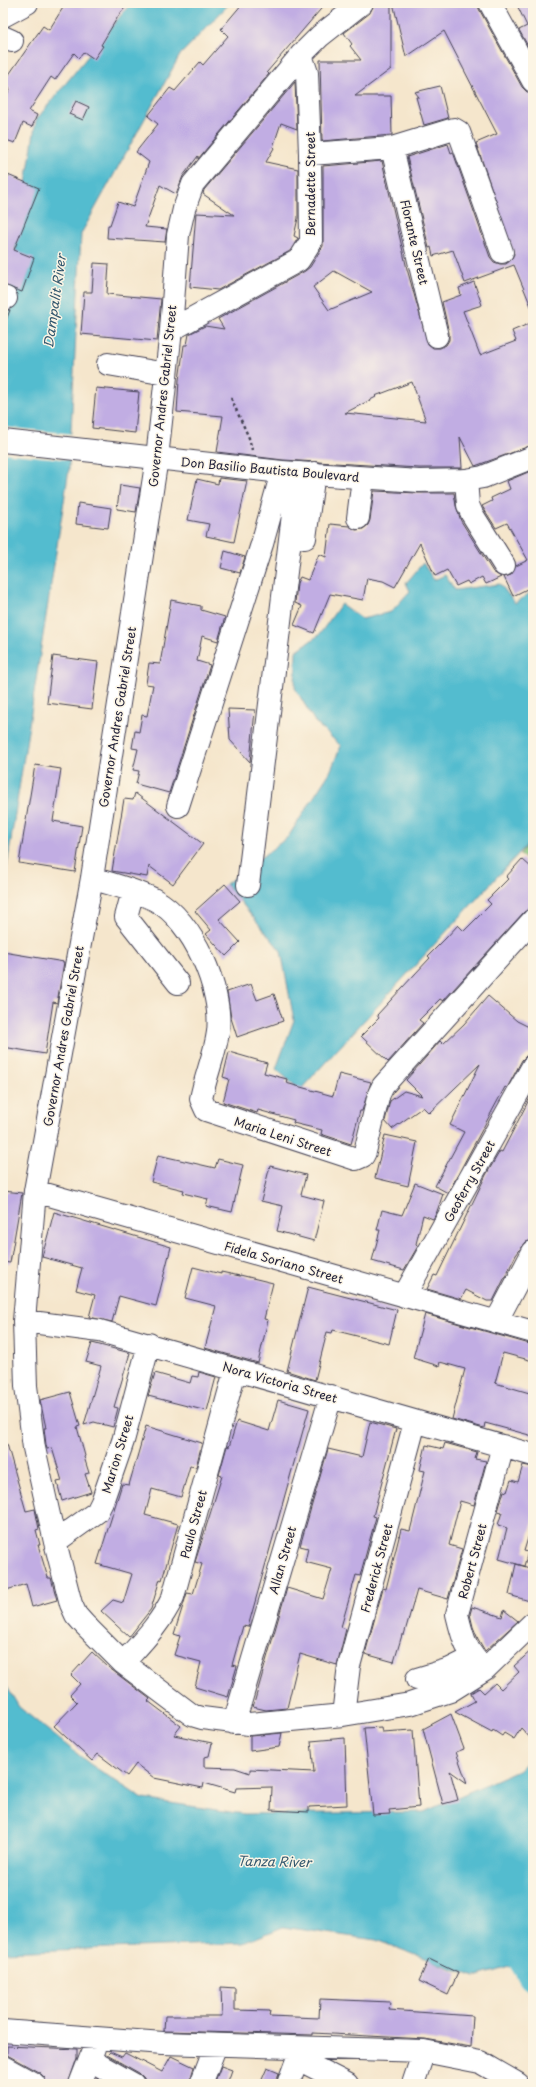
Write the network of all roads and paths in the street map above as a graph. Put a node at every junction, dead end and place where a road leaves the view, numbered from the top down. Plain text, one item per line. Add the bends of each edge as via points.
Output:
1 (27, 3) edge
2 (362, 3) edge
3 (490, 3) edge
4 (3, 16) edge
5 (301, 56) junction
6 (533, 81) edge
7 (392, 148) junction
8 (310, 154) junction
9 (502, 252) dead end
10 (171, 330) junction
11 (437, 336) dead end
12 (108, 364) dead end
13 (166, 374) junction
14 (230, 398) dead end
15 (3, 441) edge
16 (533, 457) edge
17 (157, 458) junction
18 (250, 468) junction
19 (298, 473) junction
20 (363, 478) junction
21 (466, 480) junction
22 (358, 518) dead end
23 (504, 565) dead end
24 (301, 569) dead end
25 (178, 806) dead end
26 (92, 878) junction
27 (248, 885) dead end
28 (133, 891) junction
29 (533, 920) edge
30 (178, 983) dead end
31 (533, 1066) edge
32 (35, 1191) junction
33 (533, 1252) edge
34 (404, 1296) junction
35 (24, 1321) junction
36 (496, 1322) junction
37 (533, 1332) edge
38 (149, 1344) junction
39 (235, 1370) junction
40 (331, 1396) junction
41 (415, 1422) junction
42 (503, 1446) junction
43 (533, 1455) edge
44 (55, 1542) junction
45 (532, 1627) edge
46 (122, 1663) junction
47 (479, 1663) junction
48 (417, 1679) dead end
49 (343, 1715) junction
50 (234, 1723) junction
51 (3, 2031) edge
52 (98, 2039) junction
53 (216, 2046) junction
54 (424, 2051) junction
55 (300, 2054) junction
56 (90, 2060) junction
57 (3, 2067) edge
58 (34, 2084) edge
59 (80, 2084) edge
60 (134, 2084) edge
61 (201, 2084) edge
62 (288, 2084) edge
63 (347, 2084) edge
64 (413, 2084) edge
65 (518, 2084) edge

1 - 4 street
2 - 5 street, Governor Andres Gabriel Street via 320,36
3 - 6 street
5 - 8 street, Bernadette Street via 307,73
5 - 10 street, Governor Andres Gabriel Street via 193,184 178,235
7 - 8 street
7 - 9 street via 448,130 454,129 459,132
7 - 11 street, Florante Street
8 - 10 street, Bernadette Street via 311,241 299,260
10 - 13 street, Governor Andres Gabriel Street
12 - 13 street
13 - 17 street, Governor Andres Gabriel Street
14 - 18 path via 250,438
15 - 17 street, Don Basilio Bautista Boulevard
16 - 21 street, Don Basilio Bautista Boulevard via 483,477
17 - 18 street, Don Basilio Bautista Boulevard
17 - 26 street, Governor Andres Gabriel Street
18 - 19 street, Don Basilio Bautista Boulevard
19 - 20 street, Don Basilio Bautista Boulevard
19 - 24 street
19 - 25 street via 262,544
19 - 27 street
20 - 21 street, Don Basilio Bautista Boulevard
20 - 22 street
21 - 23 street via 468,504 472,514
26 - 28 street, Maria Leni Street
26 - 32 street, Governor Andres Gabriel Street
28 - 29 street, Maria Leni Street via 156,900 179,920 209,973 214,989 218,1030 201,1099 206,1110 356,1159 365,1152 383,1086
28 - 30 street via 126,917
31 - 34 street, Geoferry Street
32 - 34 street, Fidela Soriano Street
32 - 35 street, Governor Andres Gabriel Street
33 - 36 street
34 - 36 street, Fidela Soriano Street
35 - 38 street, Nora Victoria Street via 100,1331
35 - 44 street, Governor Andres Gabriel Street via 26,1386 34,1448
36 - 37 street, Fidela Soriano Street
38 - 39 street, Nora Victoria Street
38 - 44 street, Marion Street via 123,1441 102,1502 97,1512
39 - 40 street, Nora Victoria Street
39 - 46 street, Paulo Street via 173,1597 155,1628
40 - 41 street, Nora Victoria Street
40 - 50 street, Allan Street
41 - 42 street, Nora Victoria Street
41 - 49 street, Frederick Street via 349,1666
42 - 43 street, Nora Victoria Street
42 - 47 street, Robert Street via 458,1614 463,1638
44 - 46 street, Governor Andres Gabriel Street via 76,1615
45 - 47 street, Governor Andres Gabriel Street
46 - 50 street, Governor Andres Gabriel Street via 192,1715
47 - 48 street
47 - 49 street, Governor Andres Gabriel Street via 450,1691 410,1704
49 - 50 street, Governor Andres Gabriel Street via 286,1722
51 - 52 street
52 - 53 street
52 - 56 street
53 - 55 street
53 - 61 street
54 - 55 street via 339,2048
54 - 64 street
54 - 65 street via 480,2062
55 - 62 street
55 - 63 street
56 - 59 street
56 - 60 street
57 - 58 street

